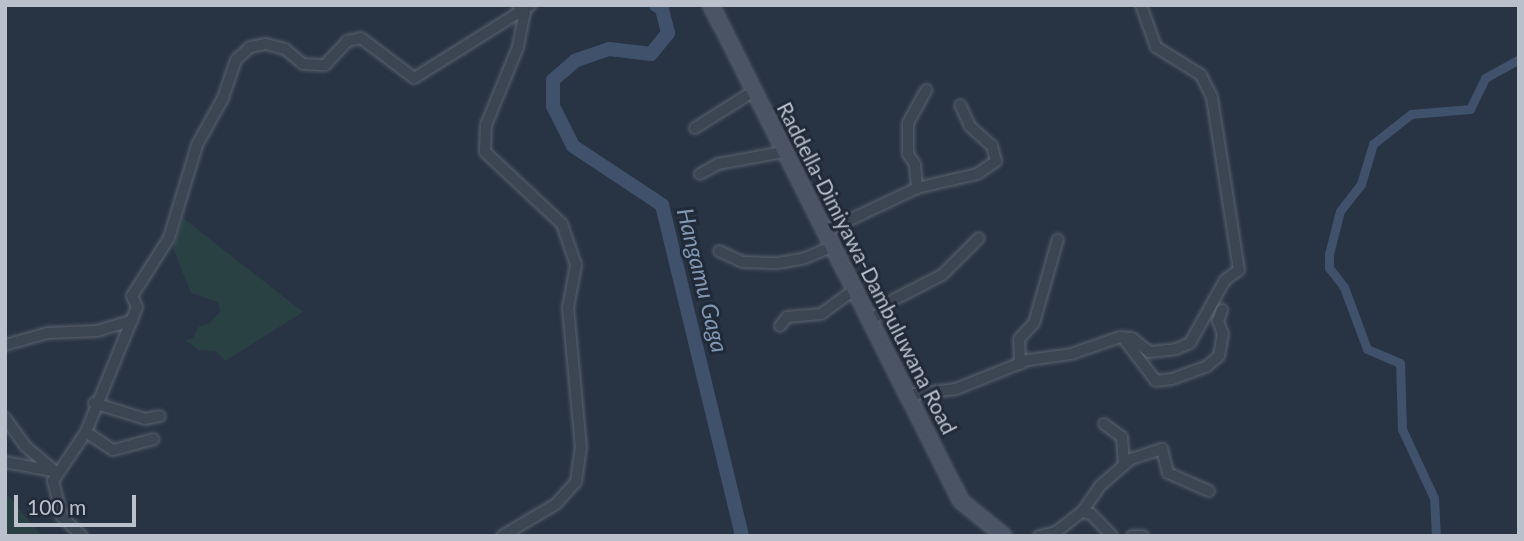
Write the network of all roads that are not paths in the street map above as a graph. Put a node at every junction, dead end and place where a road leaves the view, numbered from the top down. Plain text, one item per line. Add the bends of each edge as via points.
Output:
1 (711, 5) edge
2 (1141, 5) edge
3 (525, 7) edge
4 (754, 90) junction
5 (926, 90) dead end
6 (960, 104) dead end
7 (695, 128) dead end
8 (783, 152) junction
9 (700, 174) dead end
10 (917, 188) junction
11 (824, 232) junction
12 (979, 238) dead end
13 (1058, 239) dead end
14 (831, 247) junction
15 (719, 251) dead end
16 (853, 291) junction
17 (1222, 310) dead end
18 (132, 320) junction
19 (869, 323) junction
20 (780, 326) dead end
21 (1120, 337) junction
22 (5, 345) edge
23 (1020, 364) junction
24 (907, 395) junction
25 (94, 403) junction
26 (160, 416) dead end
27 (5, 418) edge
28 (1104, 424) dead end
29 (86, 432) junction
30 (155, 439) dead end
31 (5, 462) edge
32 (1124, 465) junction
33 (56, 472) junction
34 (1209, 491) dead end
35 (1082, 512) junction
36 (82, 536) edge
37 (502, 536) edge
38 (1004, 536) edge
39 (1039, 536) edge
40 (1112, 536) edge
41 (1132, 536) edge
42 (1143, 536) edge

1 - 4 street, Raddella-Dimiyawa-Dambuluwana Road
2 - 21 street via 1156,47 1200,75 1212,97 1239,270 1225,280 1190,343 1149,352 1132,338
3 - 18 street via 414,78 361,38 347,41 325,65 312,67 285,50 265,44 250,47 236,60 223,98 197,145 169,238 132,296 137,306
3 - 37 street via 508,80 486,125 485,152 562,224 573,255 576,265 568,308 581,448 576,482 556,504
4 - 7 street
4 - 8 street, Raddella-Dimiyawa-Dambuluwana Road
5 - 10 street via 908,123 908,154 915,164
6 - 10 street via 970,126 992,145 996,161 976,174
8 - 9 street via 718,164
8 - 11 street, Raddella-Dimiyawa-Dambuluwana Road
10 - 11 street
11 - 14 street, Raddella-Dimiyawa-Dambuluwana Road
12 - 19 street via 943,275 895,299
13 - 23 street via 1034,323 1019,339
14 - 15 street via 778,263 743,262
14 - 16 street, Raddella-Dimiyawa-Dambuluwana Road
16 - 19 street, Raddella-Dimiyawa-Dambuluwana Road
16 - 20 street via 821,314 787,317
17 - 21 street via 1217,321 1223,334 1219,356 1207,366 1172,379 1156,381 1128,341
18 - 22 street via 97,331 47,333
18 - 25 street
19 - 24 street, Raddella-Dimiyawa-Dambuluwana Road
21 - 23 street
23 - 24 street via 956,389
24 - 38 street, Raddella-Dimiyawa-Dambuluwana Road via 961,501
25 - 26 street via 145,419
25 - 29 street
27 - 33 street via 25,446
28 - 32 street via 1122,437
29 - 30 street via 113,450
29 - 33 street
31 - 33 street
32 - 34 street via 1162,449 1168,473
32 - 35 street via 1101,485
33 - 36 street via 52,490 62,517
35 - 39 street via 1056,532
35 - 40 street via 1091,514
41 - 42 street

